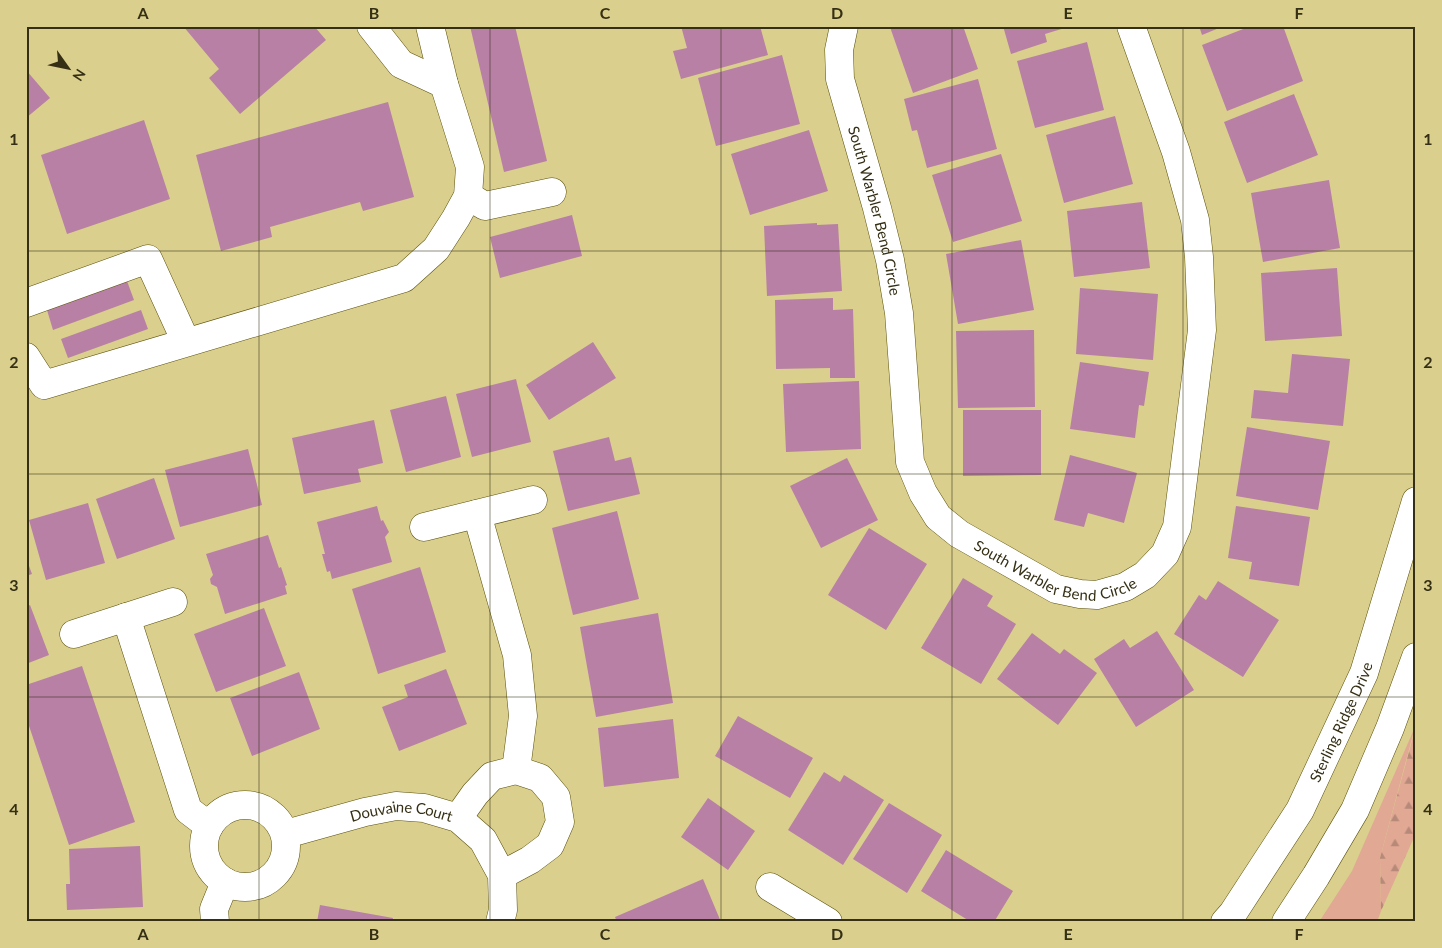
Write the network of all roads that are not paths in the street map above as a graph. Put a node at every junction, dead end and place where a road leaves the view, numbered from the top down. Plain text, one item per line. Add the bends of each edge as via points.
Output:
1 (371, 26) edge
2 (430, 26) edge
3 (844, 26) edge
4 (1130, 26) edge
5 (444, 84) junction
6 (552, 192) dead end
7 (468, 196) junction
8 (26, 303) edge
9 (186, 342) junction
10 (26, 357) edge
11 (533, 500) dead end
12 (1416, 501) edge
13 (477, 514) junction
14 (424, 527) dead end
15 (173, 602) dead end
16 (126, 617) junction
17 (74, 634) dead end
18 (1416, 658) edge
19 (516, 770) junction
20 (458, 818) junction
21 (208, 826) junction
22 (286, 834) junction
23 (502, 875) junction
24 (225, 882) junction
25 (770, 888) dead end
26 (817, 919) edge
27 (215, 922) edge
28 (500, 922) edge
29 (1225, 922) edge
30 (1286, 922) edge

1 - 5 street via 401,64
2 - 5 street
3 - 4 street, South Warbler Bend Circle via 838,50 840,79 890,260 899,313 910,462 923,493 938,517 959,534 1056,589 1097,595 1125,587 1145,575 1165,554 1177,527 1202,330 1195,220 1176,152
5 - 7 street via 470,167
6 - 7 street via 485,206
7 - 9 street via 436,249 404,278
8 - 9 street via 148,259
9 - 10 street via 44,385
11 - 13 street
12 - 29 street, Sterling Ridge Drive via 1364,673 1300,810
13 - 14 street
13 - 19 street via 517,655 523,716
15 - 16 street
16 - 17 street
16 - 21 street via 188,810
18 - 30 street via 1355,810
19 - 20 street via 492,776
19 - 23 street via 540,778 556,797 560,822 550,845
20 - 22 street, Douvaine Court via 424,808 396,806
20 - 23 street, Douvaine Court via 483,840
21 - 22 street via 218,814 232,806 247,804 276,817
21 - 24 street via 204,841 205,857 212,871
22 - 24 street via 283,863 273,877 258,886 241,887
23 - 28 street, Douvaine Court
24 - 27 street via 214,909
25 - 26 street

